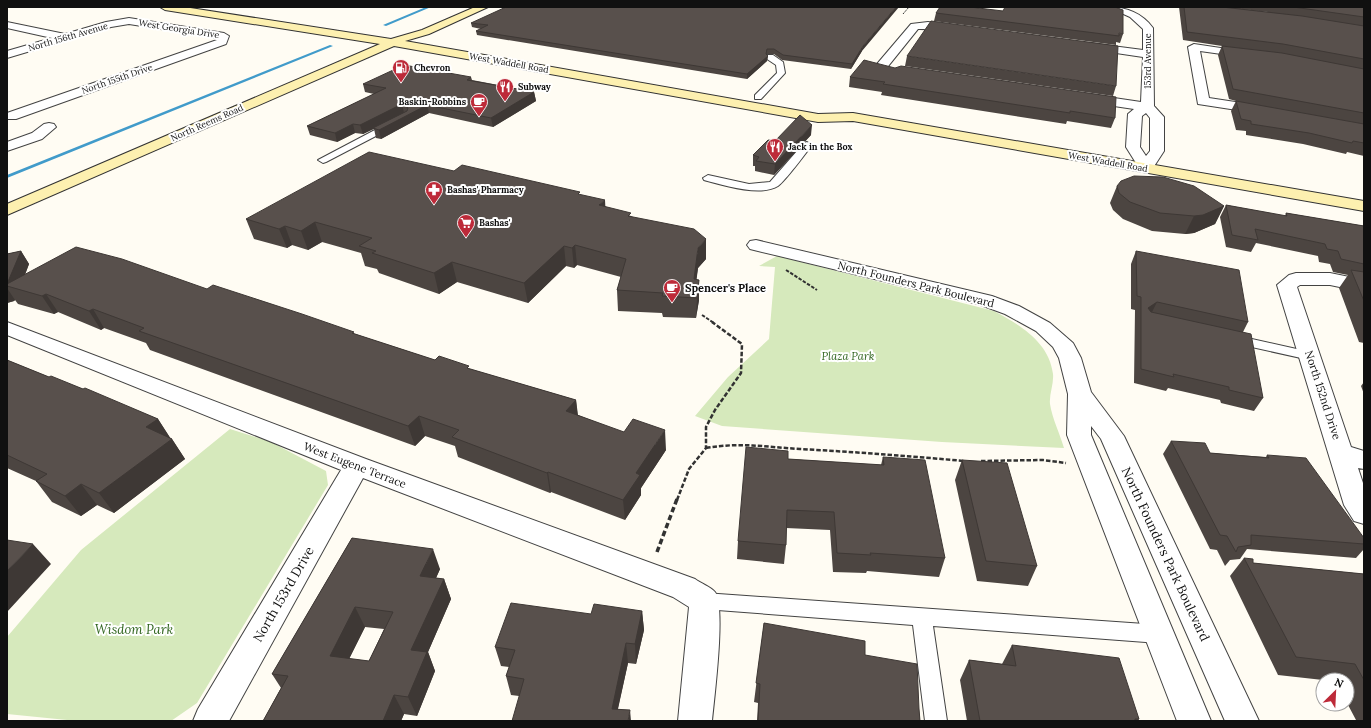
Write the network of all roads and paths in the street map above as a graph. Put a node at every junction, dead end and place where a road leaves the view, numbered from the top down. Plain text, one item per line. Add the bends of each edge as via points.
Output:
1 (165, 7) edge
2 (193, 7) edge
3 (217, 7) edge
4 (227, 7) edge
5 (461, 7) edge
6 (483, 7) edge
7 (1132, 7) edge
8 (1115, 8) edge
9 (128, 21) joint
10 (7, 26) edge
11 (967, 30) edge
12 (408, 36) junction
13 (65, 37) junction
14 (222, 42) joint
15 (392, 43) junction
16 (1078, 45) edge
17 (1149, 54) junction
18 (7, 55) edge
19 (1263, 56) edge
20 (770, 57) dead end
21 (897, 70) edge
22 (591, 78) junction
23 (758, 97) junction
24 (1076, 97) edge
25 (1147, 107) junction
26 (1274, 112) edge
27 (9, 115) edge
28 (852, 117) junction
29 (398, 120) edge
30 (808, 145) dead end
31 (7, 147) edge
32 (323, 160) dead end
33 (1146, 168) junction
34 (708, 178) dead end
35 (1364, 206) edge
36 (7, 210) edge
37 (756, 245) dead end
38 (782, 267) dead end
39 (1364, 286) edge
40 (817, 290) dead end
41 (702, 315) dead end
42 (7, 328) edge
43 (1219, 336) edge
44 (1310, 356) junction
45 (1080, 394) junction
46 (706, 448) junction
47 (1353, 457) edge
48 (969, 462) edge
49 (976, 462) edge
50 (357, 466) junction
51 (1091, 466) junction
52 (1364, 513) edge
53 (648, 575) junction
54 (704, 600) junction
55 (922, 617) junction
56 (1159, 634) junction
57 (210, 721) edge
58 (695, 721) edge
59 (936, 721) edge
60 (1194, 721) edge
61 (1242, 721) edge

1 - 15 main road, West Waddell Road
2 - 3 main road
4 - 12 main road, West Waddell Road
5 - 12 main road, North Reems Road via 408,30
6 - 12 main road, North Reems Road via 426,32
7 - 8 street
8 - 17 street, 153rd Avenue via 1145,24
9 - 13 street, North 156th Avenue
9 - 14 street, West Georgia Drive via 224,36
10 - 13 street
11 - 21 street via 915,26 881,67
12 - 15 main road, North Reems Road
12 - 23 main road, West Waddell Road
13 - 18 street, North 156th Avenue
14 - 27 street, North 155th Drive
15 - 22 main road, West Waddell Road
15 - 36 main road, North Reems Road
16 - 17 street
17 - 25 street, 153rd Avenue
19 - 26 street via 1194,47 1203,101
20 - 23 lane via 780,64 781,73
22 - 23 main road via 647,82 731,96
22 - 28 main road, West Waddell Road via 818,118
23 - 28 main road, West Waddell Road via 832,109
24 - 25 street
25 - 33 street via 1157,117 1157,151
25 - 33 street via 1135,114 1133,147
27 - 31 street via 49,127 37,136
28 - 33 main road, West Waddell Road
29 - 32 lane
30 - 34 lane via 774,184 766,187 755,188
33 - 35 main road, West Waddell Road
37 - 45 street, North Founders Park Boulevard via 985,300 1012,310 1043,327 1062,343 1070,358
38 - 40 path
39 - 44 street, North 152nd Drive via 1330,279 1296,279 1287,284
41 - 46 path via 742,344 741,373 706,427
42 - 50 street, West Eugene Terrace
43 - 44 lane
44 - 47 street, North 152nd Drive
45 - 51 street, North Founders Park Boulevard via 1079,435
45 - 61 street, North Founders Park Boulevard via 1112,436
46 - 48 path via 750,444 795,450 901,455
46 - 53 path via 689,469
47 - 52 street, North 152nd Drive via 1357,504
49 - 51 path via 1043,460
50 - 53 street, West Eugene Terrace
50 - 57 street, North 153rd Drive
51 - 56 street, North Founders Park Boulevard
53 - 54 street, West Eugene Terrace via 684,588
54 - 55 lane
54 - 58 street
55 - 56 lane
55 - 59 lane
56 - 60 street, North Founders Park Boulevard

